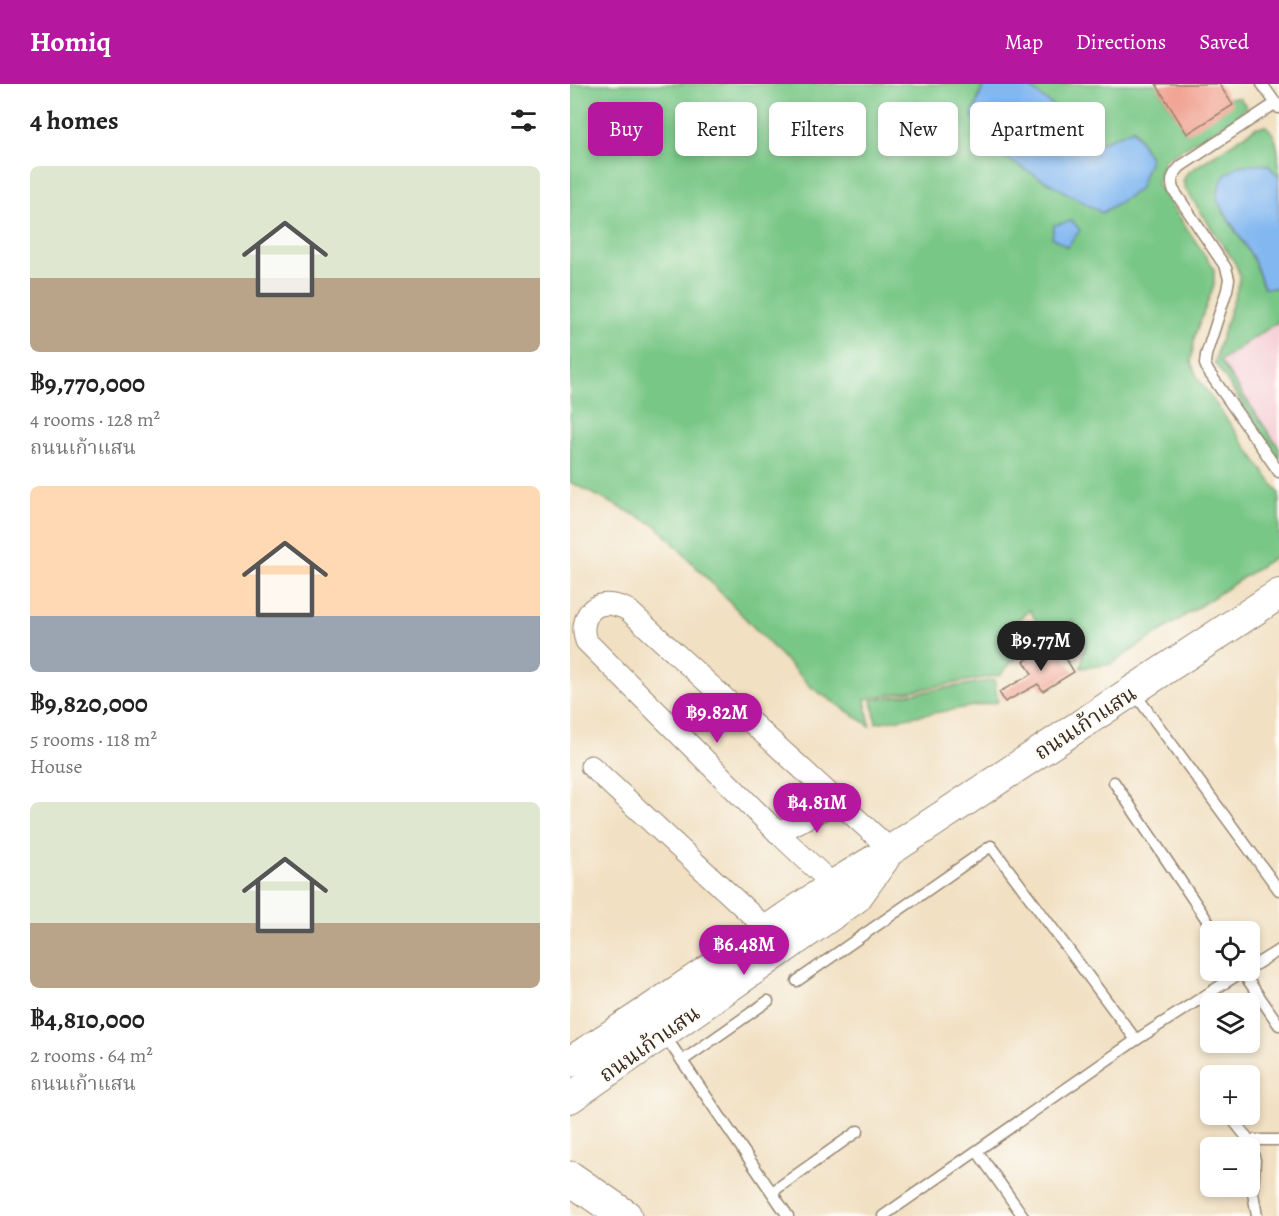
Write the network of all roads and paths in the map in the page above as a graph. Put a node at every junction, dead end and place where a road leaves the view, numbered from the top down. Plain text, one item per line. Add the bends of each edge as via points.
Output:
1 (1262, 84) edge
2 (1277, 106) edge
3 (1279, 472) edge
4 (1279, 594) edge
5 (1133, 691) junction
6 (591, 766) dead end
7 (1114, 782) dead end
8 (838, 801) junction
9 (778, 833) junction
10 (891, 850) junction
11 (833, 885) junction
12 (1279, 890) edge
13 (1208, 921) edge
14 (768, 930) junction
15 (1279, 950) edge
16 (1260, 961) edge
17 (797, 981) dead end
18 (1227, 981) edge
19 (1251, 981) edge
20 (768, 1001) dead end
21 (1279, 1024) edge
22 (663, 1032) junction
23 (1136, 1040) junction
24 (682, 1061) junction
25 (570, 1062) edge
26 (570, 1098) edge
27 (1237, 1125) edge
28 (858, 1131) dead end
29 (1247, 1137) edge
30 (1260, 1140) edge
31 (1279, 1140) edge
32 (978, 1151) junction
33 (570, 1178) edge
34 (772, 1192) junction
35 (1254, 1197) edge
36 (625, 1216) edge
37 (788, 1216) edge
38 (883, 1216) edge
39 (1023, 1216) edge
40 (1257, 1216) edge

1 - 2 lane
2 - 3 lane via 1181,166 1171,183 1226,268 1229,279 1205,364
4 - 5 main road, ถนนเก้าแสน
5 - 10 main road, ถนนเก้าแสน
5 - 12 lane
6 - 14 street
7 - 13 lane
8 - 9 street
8 - 9 street via 628,610 602,604 595,608 583,626 586,641
8 - 10 street
9 - 11 street
10 - 11 main road, ถนนเก้าแสน
10 - 22 main road, ถนนเก้าแสน via 856,898
11 - 14 main road, ถนนเก้าแสน
14 - 25 main road, ถนนเก้าแสน
15 - 16 lane
17 - 23 lane via 991,846
18 - 23 lane
19 - 21 lane
20 - 24 lane
22 - 24 lane
22 - 26 main road, ถนนเก้าแสน
23 - 32 lane
24 - 34 lane
27 - 29 lane
28 - 34 lane
30 - 31 lane
32 - 38 lane
32 - 39 lane
33 - 36 main road
34 - 37 lane
35 - 40 lane

